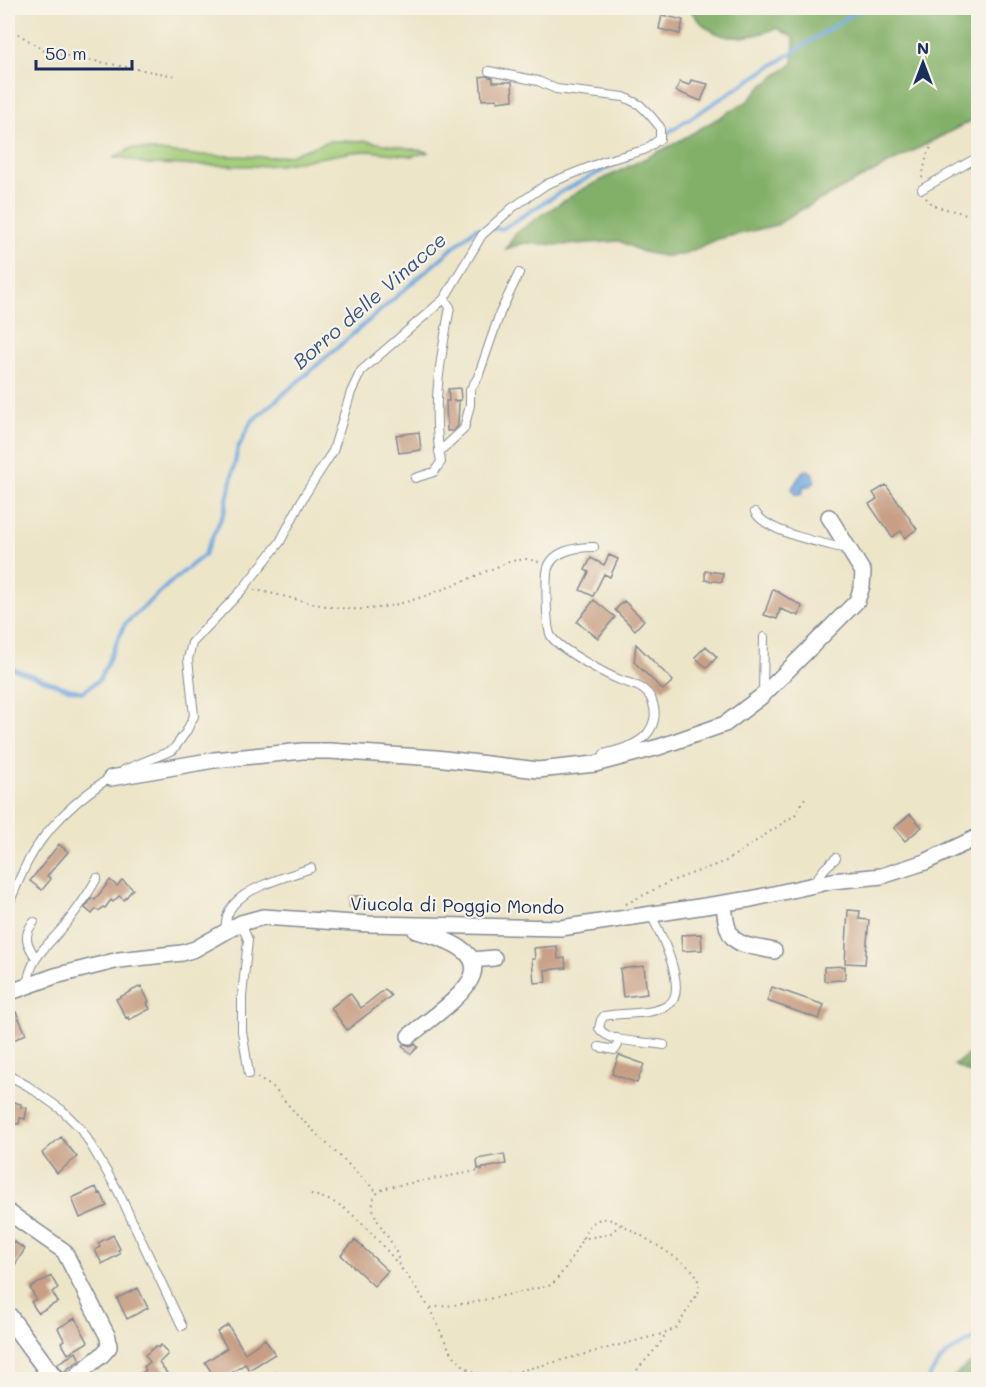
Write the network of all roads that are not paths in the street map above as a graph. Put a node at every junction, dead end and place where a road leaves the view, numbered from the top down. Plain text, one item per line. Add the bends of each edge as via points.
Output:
1 (489, 71) dead end
2 (978, 157) edge
3 (922, 189) road end
4 (519, 273) dead end
5 (444, 299) junction
6 (439, 452) junction
7 (415, 478) dead end
8 (755, 512) dead end
9 (829, 517) dead end
10 (594, 547) dead end
11 (848, 549) junction
12 (764, 637) dead end
13 (762, 696) junction
14 (538, 770) junction
15 (111, 778) junction
16 (978, 837) edge
17 (836, 858) dead end
18 (311, 868) dead end
19 (97, 878) dead end
20 (812, 886) junction
21 (724, 903) junction
22 (8, 906) edge
23 (651, 915) junction
24 (34, 922) dead end
25 (241, 923) junction
26 (380, 924) junction
27 (225, 932) junction
28 (774, 951) dead end
29 (36, 958) junction
30 (494, 958) dead end
31 (472, 960) junction
32 (28, 984) junction
33 (8, 993) edge
34 (409, 1036) dead end
35 (617, 1038) junction
36 (664, 1045) dead end
37 (599, 1047) dead end
38 (249, 1074) road end
39 (8, 1075) edge
40 (8, 1212) edge
41 (8, 1316) edge
42 (182, 1326) dead end
43 (55, 1380) edge
44 (71, 1380) edge

1 - 5 lane via 538,81 556,89 624,97 650,115 660,128 660,139 644,150 547,184 512,208 482,235
2 - 3 lane
4 - 6 lane via 470,390 464,429
5 - 6 lane via 450,307 441,345 436,399
5 - 15 lane via 361,370 333,451 280,542 192,643 188,659 194,716 186,732 173,750
6 - 7 lane via 441,462 434,472
8 - 11 lane via 771,527
9 - 11 street
10 - 14 lane via 563,552 549,565 547,618 552,637 561,647 647,692 654,707 654,719 648,733 631,745
11 - 13 street via 863,572 857,601
12 - 13 lane
13 - 14 street via 724,724 658,747 595,764
14 - 15 street via 425,757 303,751 214,760
15 - 22 lane via 56,822 28,861
16 - 20 street, Viucola di Poggio Mondo via 925,862 882,876
17 - 20 lane
18 - 27 lane via 249,892 234,904
19 - 29 lane via 65,926
20 - 21 street, Viucola di Poggio Mondo
21 - 23 street, Viucola di Poggio Mondo
21 - 28 street via 726,927 734,941
23 - 26 street, Viucola di Poggio Mondo via 561,928
23 - 35 lane via 668,952 676,994 670,1005 657,1010 604,1016 599,1024 601,1031
24 - 29 lane via 26,939
25 - 26 street, Viucola di Poggio Mondo via 263,917
25 - 27 street, Viucola di Poggio Mondo
25 - 38 lane via 248,940 242,1019
26 - 31 street via 448,940
27 - 32 street, Viucola di Poggio Mondo via 182,953 119,960
29 - 32 lane
30 - 31 street
31 - 34 street via 474,974 465,988
32 - 33 street, Viucola di Poggio Mondo
35 - 36 lane
35 - 37 lane via 615,1050
39 - 42 lane via 54,1104 82,1130 118,1191
40 - 44 street via 64,1251 108,1337 109,1347
41 - 43 street

